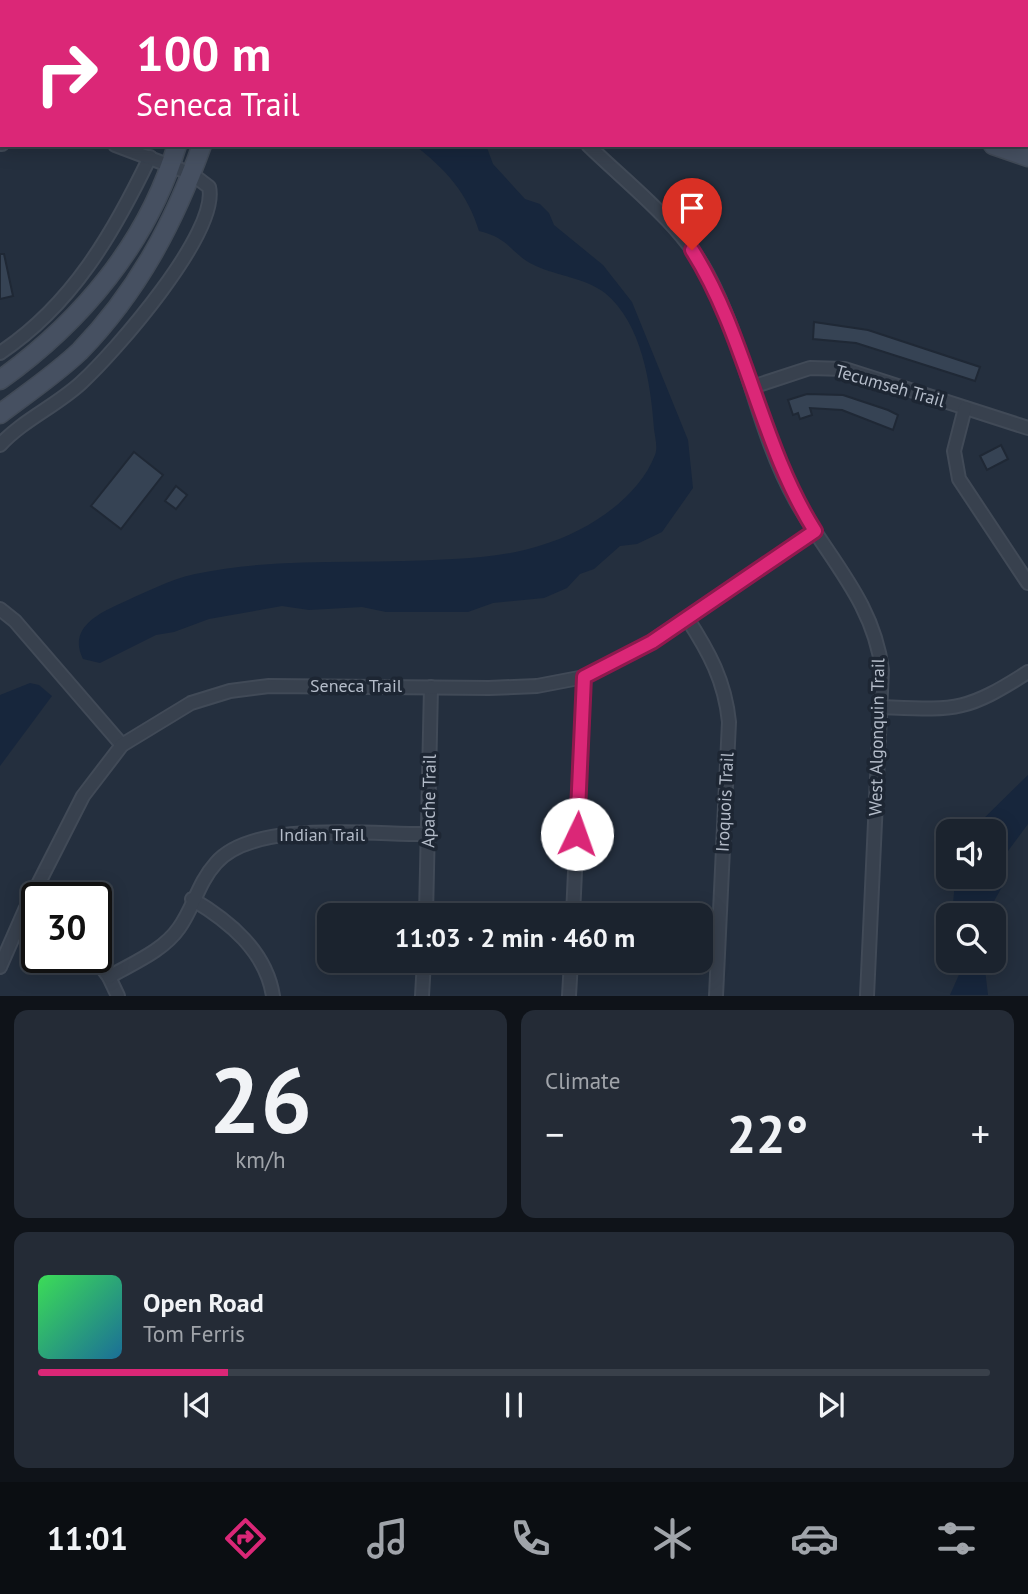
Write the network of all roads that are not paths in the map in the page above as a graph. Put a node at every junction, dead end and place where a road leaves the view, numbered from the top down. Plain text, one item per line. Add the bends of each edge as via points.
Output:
1 (121, 147) edge
2 (176, 147) edge
3 (201, 147) edge
4 (590, 147) edge
5 (999, 147) edge
6 (150, 157) junction
7 (1028, 157) edge
8 (171, 165) junction
9 (192, 174) junction
10 (116, 267) junction
11 (136, 282) junction
12 (0, 354) edge
13 (32, 357) junction
14 (48, 377) junction
15 (0, 380) edge
16 (752, 387) junction
17 (965, 408) junction
18 (0, 414) edge
19 (1028, 428) edge
20 (0, 445) edge
21 (815, 531) junction
22 (1028, 583) edge
23 (0, 609) edge
24 (687, 618) junction
25 (1028, 671) edge
26 (584, 677) junction
27 (430, 687) junction
28 (880, 707) junction
29 (122, 745) junction
30 (429, 834) junction
31 (39, 882) edge
32 (192, 900) junction
33 (426, 903) edge
34 (574, 903) edge
35 (21, 919) edge
36 (0, 967) edge
37 (106, 973) edge
38 (423, 973) edge
39 (570, 973) edge
40 (109, 977) junction
41 (118, 996) edge
42 (273, 996) edge
43 (422, 996) edge
44 (569, 996) edge
45 (716, 996) edge
46 (867, 996) edge

1 - 6 street
2 - 8 street
3 - 9 street
4 - 16 street, West Algonquin Trail via 692,250 718,297
5 - 7 street
6 - 8 street
6 - 12 street via 99,256 35,326
8 - 9 street
8 - 10 street
9 - 11 street via 164,239
9 - 20 street via 209,187 212,199 170,279 142,318 80,384
10 - 11 street
10 - 13 street via 68,325
11 - 14 street via 78,352
13 - 14 street
13 - 15 street
14 - 18 street
16 - 17 street, Tecumseh Trail via 798,371 833,368
16 - 21 street, West Algonquin Trail via 783,473
17 - 19 street, Tecumseh Trail
17 - 22 street via 954,451 959,479
21 - 24 street, Seneca Trail
21 - 28 street, West Algonquin Trail via 868,614 879,648
23 - 29 street
24 - 26 street, Seneca Trail via 611,666
24 - 45 street, Iroquois Trail via 717,667 729,722
25 - 28 street via 987,698 959,708
26 - 27 street, Seneca Trail via 537,686
26 - 34 street
27 - 29 street, Seneca Trail via 269,686 230,691 191,703
27 - 30 street, Apache Trail
28 - 46 street, West Algonquin Trail
29 - 31 street, Seneca Trail via 70,818
30 - 32 street, Indian Trail via 256,838 225,853
30 - 33 street, Apache Trail
32 - 40 street, Indian Trail via 169,941
32 - 42 street via 224,920 256,952
35 - 36 street, Seneca Trail
37 - 40 street
38 - 43 street
39 - 44 street
40 - 41 street

